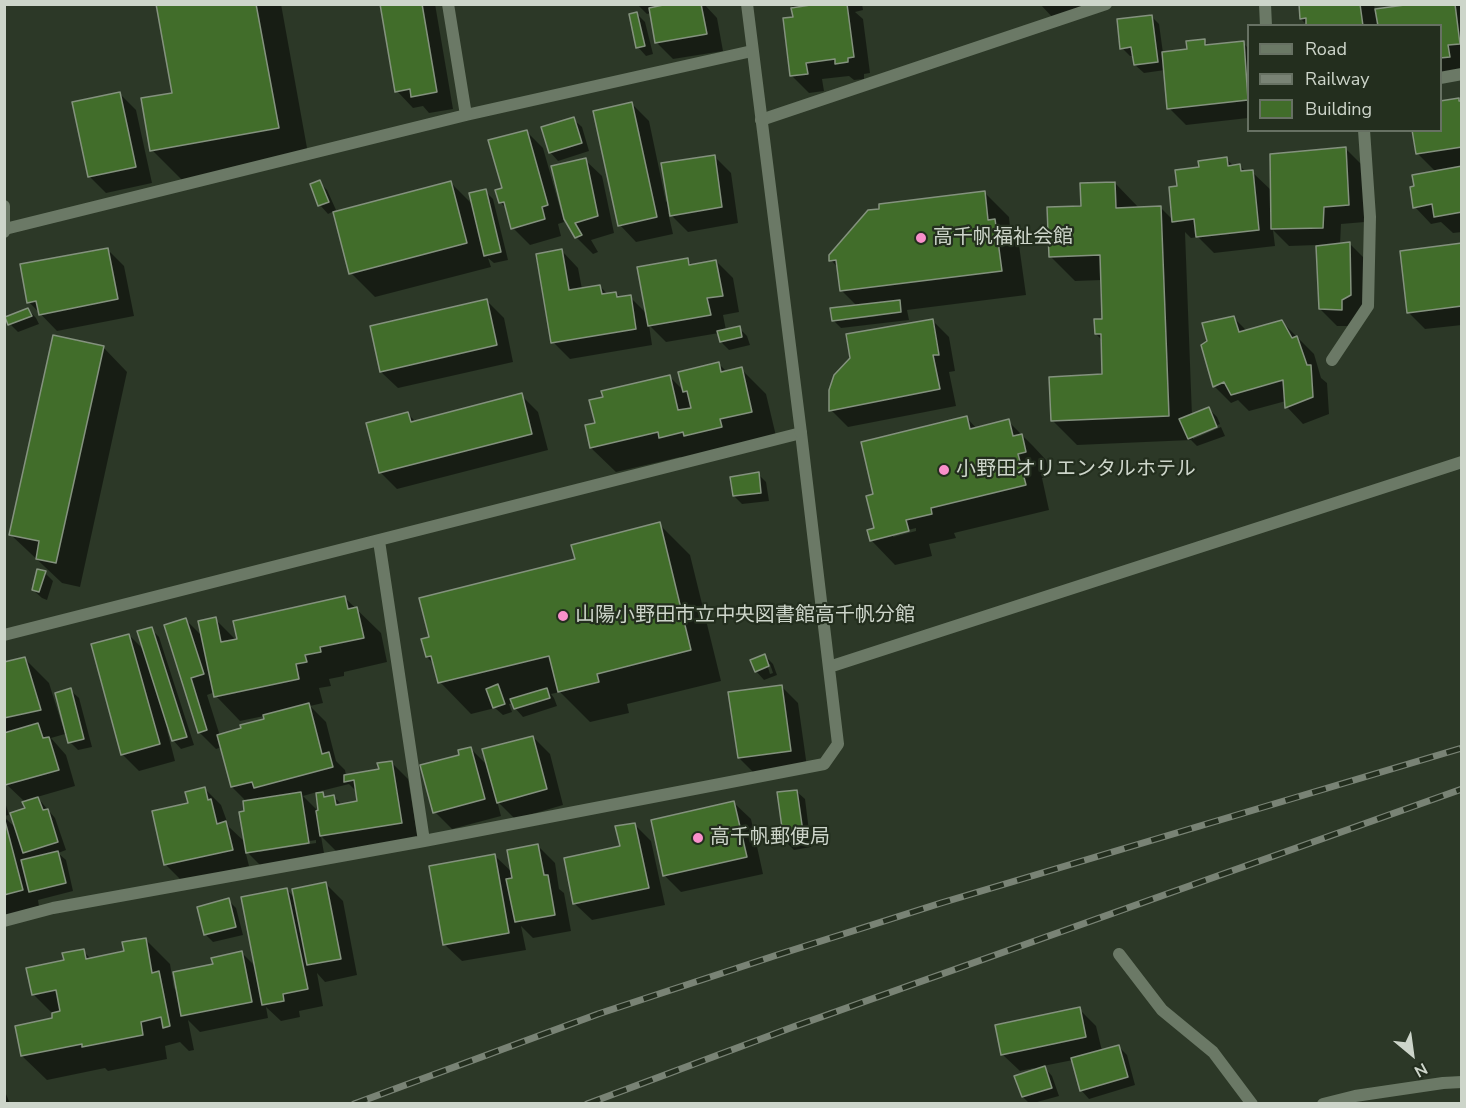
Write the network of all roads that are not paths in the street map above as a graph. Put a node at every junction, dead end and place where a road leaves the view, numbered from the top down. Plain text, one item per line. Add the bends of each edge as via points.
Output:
1 (448, 4) edge
2 (747, 4) edge
3 (1106, 4) edge
4 (1265, 4) edge
5 (1266, 24) edge
6 (752, 51) junction
7 (1461, 74) edge
8 (1442, 78) edge
9 (466, 115) junction
10 (761, 120) junction
11 (1364, 132) edge
12 (4, 206) edge
13 (5, 231) edge
14 (1332, 360) dead end
15 (801, 433) junction
16 (1461, 462) edge
17 (379, 541) junction
18 (4, 635) edge
19 (829, 667) junction
20 (424, 841) junction
21 (4, 921) edge
22 (1119, 954) dead end
23 (1461, 1082) edge
24 (1252, 1104) edge
25 (1323, 1104) edge

1 - 9 street
2 - 6 street
3 - 10 street
4 - 5 street
6 - 9 street
6 - 10 street
7 - 8 street
9 - 13 street
10 - 15 street
11 - 14 street via 1370,217 1368,306
12 - 13 street
15 - 17 street
15 - 19 street
16 - 19 street
17 - 18 street
17 - 20 street
19 - 20 street via 838,744 824,764
20 - 21 street via 53,908
22 - 24 street via 1162,1010 1213,1052
23 - 25 street

